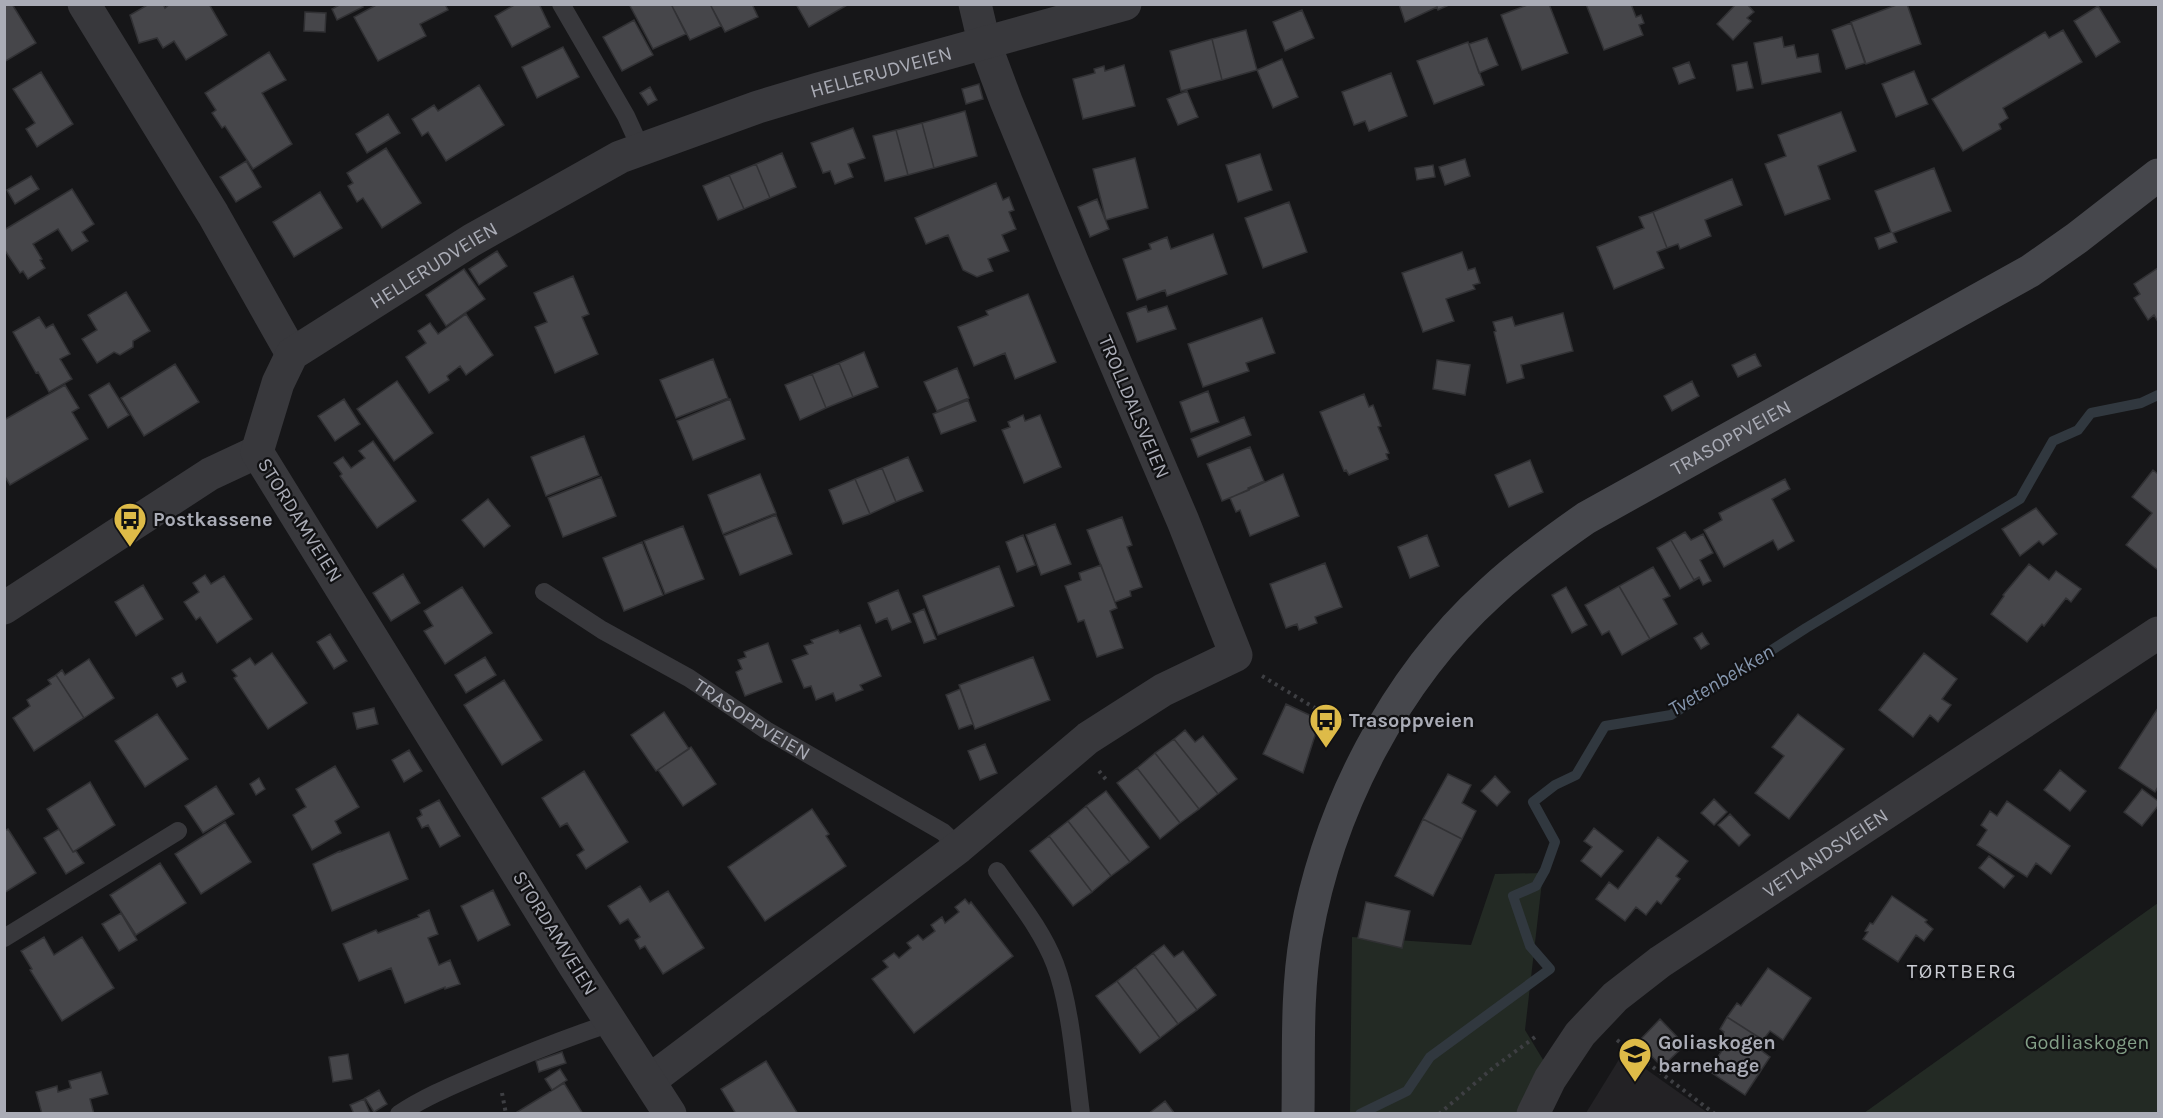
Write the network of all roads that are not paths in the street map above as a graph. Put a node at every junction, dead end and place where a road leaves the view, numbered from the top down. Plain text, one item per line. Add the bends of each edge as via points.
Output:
1 (84, 4) edge
2 (561, 4) edge
3 (975, 4) edge
4 (1125, 4) edge
5 (984, 42) junction
6 (641, 149) junction
7 (2158, 175) edge
8 (292, 354) junction
9 (257, 452) junction
10 (544, 592) dead end
11 (4, 608) edge
12 (2158, 633) edge
13 (178, 831) dead end
14 (958, 847) junction
15 (997, 871) dead end
16 (4, 938) edge
17 (611, 1023) junction
18 (649, 1081) junction
19 (399, 1113) edge
20 (670, 1113) edge
21 (1081, 1113) edge
22 (1298, 1113) edge
23 (1533, 1113) edge

1 - 8 street via 213,214
2 - 6 lane
3 - 5 street, TROLLDALSVEIEN
4 - 5 street, HELLERUDVEIEN
5 - 6 street, HELLERUDVEIEN via 758,107
5 - 14 street, TROLLDALSVEIEN via 1236,655 1163,690 1088,738
6 - 8 street, HELLERUDVEIEN via 472,240
7 - 22 main road, TRASOPPVEIEN via 2030,271 1586,518 1488,595 1455,629 1405,693 1377,738 1323,861 1312,904 1301,988
8 - 9 street, STORDAMVEIEN via 278,383
9 - 11 street via 210,474
9 - 17 street, STORDAMVEIEN
10 - 14 lane, TRASOPPVEIEN via 602,630 689,678 766,730 943,832
12 - 23 street, VETLANDSVEIEN via 1660,962 1615,997 1586,1027 1550,1079
13 - 16 lane
14 - 18 street
15 - 21 lane via 1055,963 1063,987
17 - 18 street, STORDAMVEIEN
17 - 19 lane via 519,1057
18 - 20 street, STORDAMVEIEN

